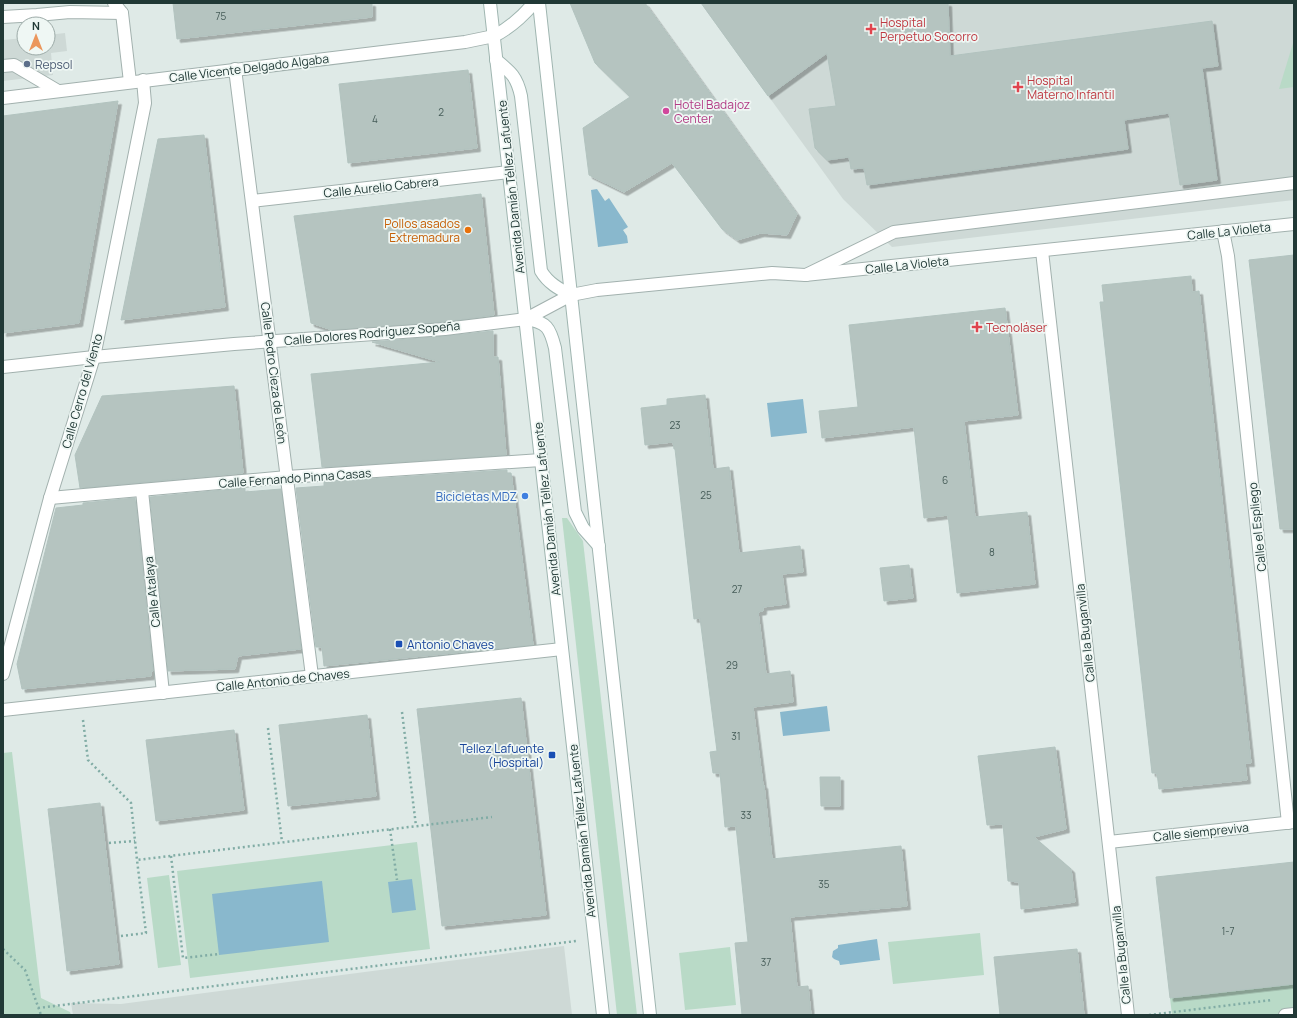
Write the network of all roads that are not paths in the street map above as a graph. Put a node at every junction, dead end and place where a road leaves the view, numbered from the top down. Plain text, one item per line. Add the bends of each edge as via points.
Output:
1 (490, 3) edge
2 (534, 3) edge
3 (539, 3) edge
4 (121, 6) edge
5 (3, 17) edge
6 (494, 36) junction
7 (496, 60) junction
8 (3, 66) edge
9 (235, 70) junction
10 (143, 80) junction
11 (130, 82) junction
12 (58, 91) junction
13 (3, 98) edge
14 (509, 172) junction
15 (1294, 183) edge
16 (252, 201) junction
17 (1294, 224) edge
18 (1223, 231) junction
19 (1042, 251) junction
20 (805, 275) junction
21 (571, 295) junction
22 (526, 319) junction
23 (269, 341) junction
24 (94, 357) junction
25 (3, 367) edge
26 (541, 460) junction
27 (287, 477) junction
28 (142, 491) junction
29 (50, 498) junction
30 (599, 546) junction
31 (562, 649) junction
32 (3, 674) edge
33 (312, 676) junction
34 (163, 693) junction
35 (3, 710) edge
36 (1291, 822) edge
37 (1108, 842) junction
38 (1294, 1014) edge
39 (603, 1015) edge
40 (650, 1015) edge
41 (1128, 1015) edge
42 (1285, 1015) edge

1 - 6 street, Avenida Damián Téllez Lafuente
2 - 6 street via 515,23
3 - 21 street
4 - 5 street
4 - 11 street
6 - 7 street, Avenida Damián Téllez Lafuente
6 - 9 street, Calle Vicente Delgado Algaba via 465,42
7 - 14 street, Avenida Damián Téllez Lafuente
7 - 21 street via 515,76 521,96 541,271 553,285
8 - 12 street via 14,65
9 - 10 street, Calle Vicente Delgado Algaba
9 - 16 street, Calle Pedro Cieza de León
10 - 11 street, Calle Vicente Delgado Algaba
10 - 24 street, Calle Cerro del Viento via 145,103
11 - 12 street, Calle Vicente Delgado Algaba
12 - 13 street, Calle Vicente Delgado Algaba
14 - 16 street, Calle Aurelio Cabrera
14 - 22 street, Avenida Damián Téllez Lafuente
15 - 20 street via 894,232
16 - 23 street, Calle Pedro Cieza de León
17 - 18 street, Calle La Violeta
18 - 19 street, Calle La Violeta
18 - 36 street, Calle el Espliego via 1228,256
19 - 20 street, Calle La Violeta
19 - 37 street, Calle la Buganvilla
20 - 21 street, Calle La Violeta via 772,273 597,290
21 - 22 street, Calle La Violeta
21 - 30 street
22 - 23 street, Calle Dolores Rodríguez Sopeña via 445,329
22 - 26 street, Avenida Damián Téllez Lafuente
22 - 30 street via 538,320 553,339 575,512 583,528
23 - 24 street, Calle Dolores Rodríguez Sopeña
23 - 27 street, Calle Pedro Cieza de León
24 - 25 street, Calle Dolores Rodríguez Sopeña
24 - 29 street, Calle Cerro del Viento
26 - 27 street, Calle Fernando Pinna Casas
26 - 31 street, Avenida Damián Téllez Lafuente
27 - 28 street, Calle Fernando Pinna Casas
27 - 33 street, Calle Pedro Cieza de León
28 - 29 street, Calle Fernando Pinna Casas
28 - 34 street, Calle Atalaya
29 - 32 street, Calle Cerro del Viento
30 - 40 street
31 - 33 street, Calle Antonio de Chaves
31 - 39 street, Avenida Damián Téllez Lafuente
33 - 34 street, Calle Antonio de Chaves
34 - 35 street, Calle Antonio de Chaves
36 - 37 street, Calle siempreviva
37 - 41 street, Calle la Buganvilla
38 - 42 street

